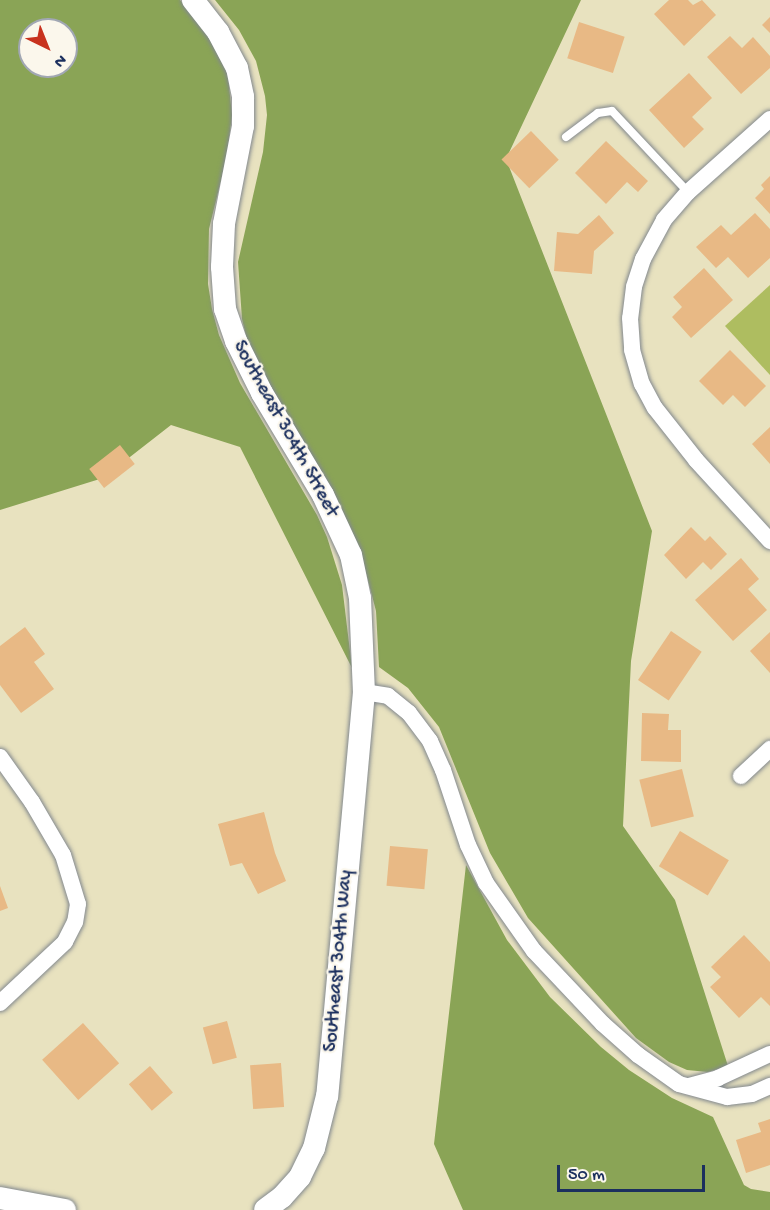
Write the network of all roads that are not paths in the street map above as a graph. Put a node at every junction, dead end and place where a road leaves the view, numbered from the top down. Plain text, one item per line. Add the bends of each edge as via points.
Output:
1 (193, 0) edge
2 (770, 119) edge
3 (566, 137) dead end
4 (688, 192) junction
5 (770, 541) edge
6 (364, 692) junction
7 (770, 749) edge
8 (0, 757) edge
9 (741, 776) dead end
10 (0, 1003) edge
11 (770, 1054) edge
12 (689, 1086) junction
13 (770, 1086) edge
14 (0, 1198) edge
15 (65, 1210) edge
16 (265, 1210) edge

1 - 6 street, Southeast 304th Street via 218,32 237,68 243,97 243,126 224,224 225,309 262,393 323,495 351,555 360,598
2 - 4 street
3 - 4 lane via 598,113 612,111
4 - 5 street via 664,219 643,259 630,318 633,350 642,384 655,408
6 - 12 street via 388,696 409,713 430,741 486,883 534,951 638,1055 664,1075
6 - 16 street, Southeast 304th Way via 327,1096 314,1148 300,1177
7 - 9 street
8 - 10 street via 49,829 73,880 78,904 65,942
11 - 12 street
12 - 13 street via 727,1097 752,1094
14 - 15 street

